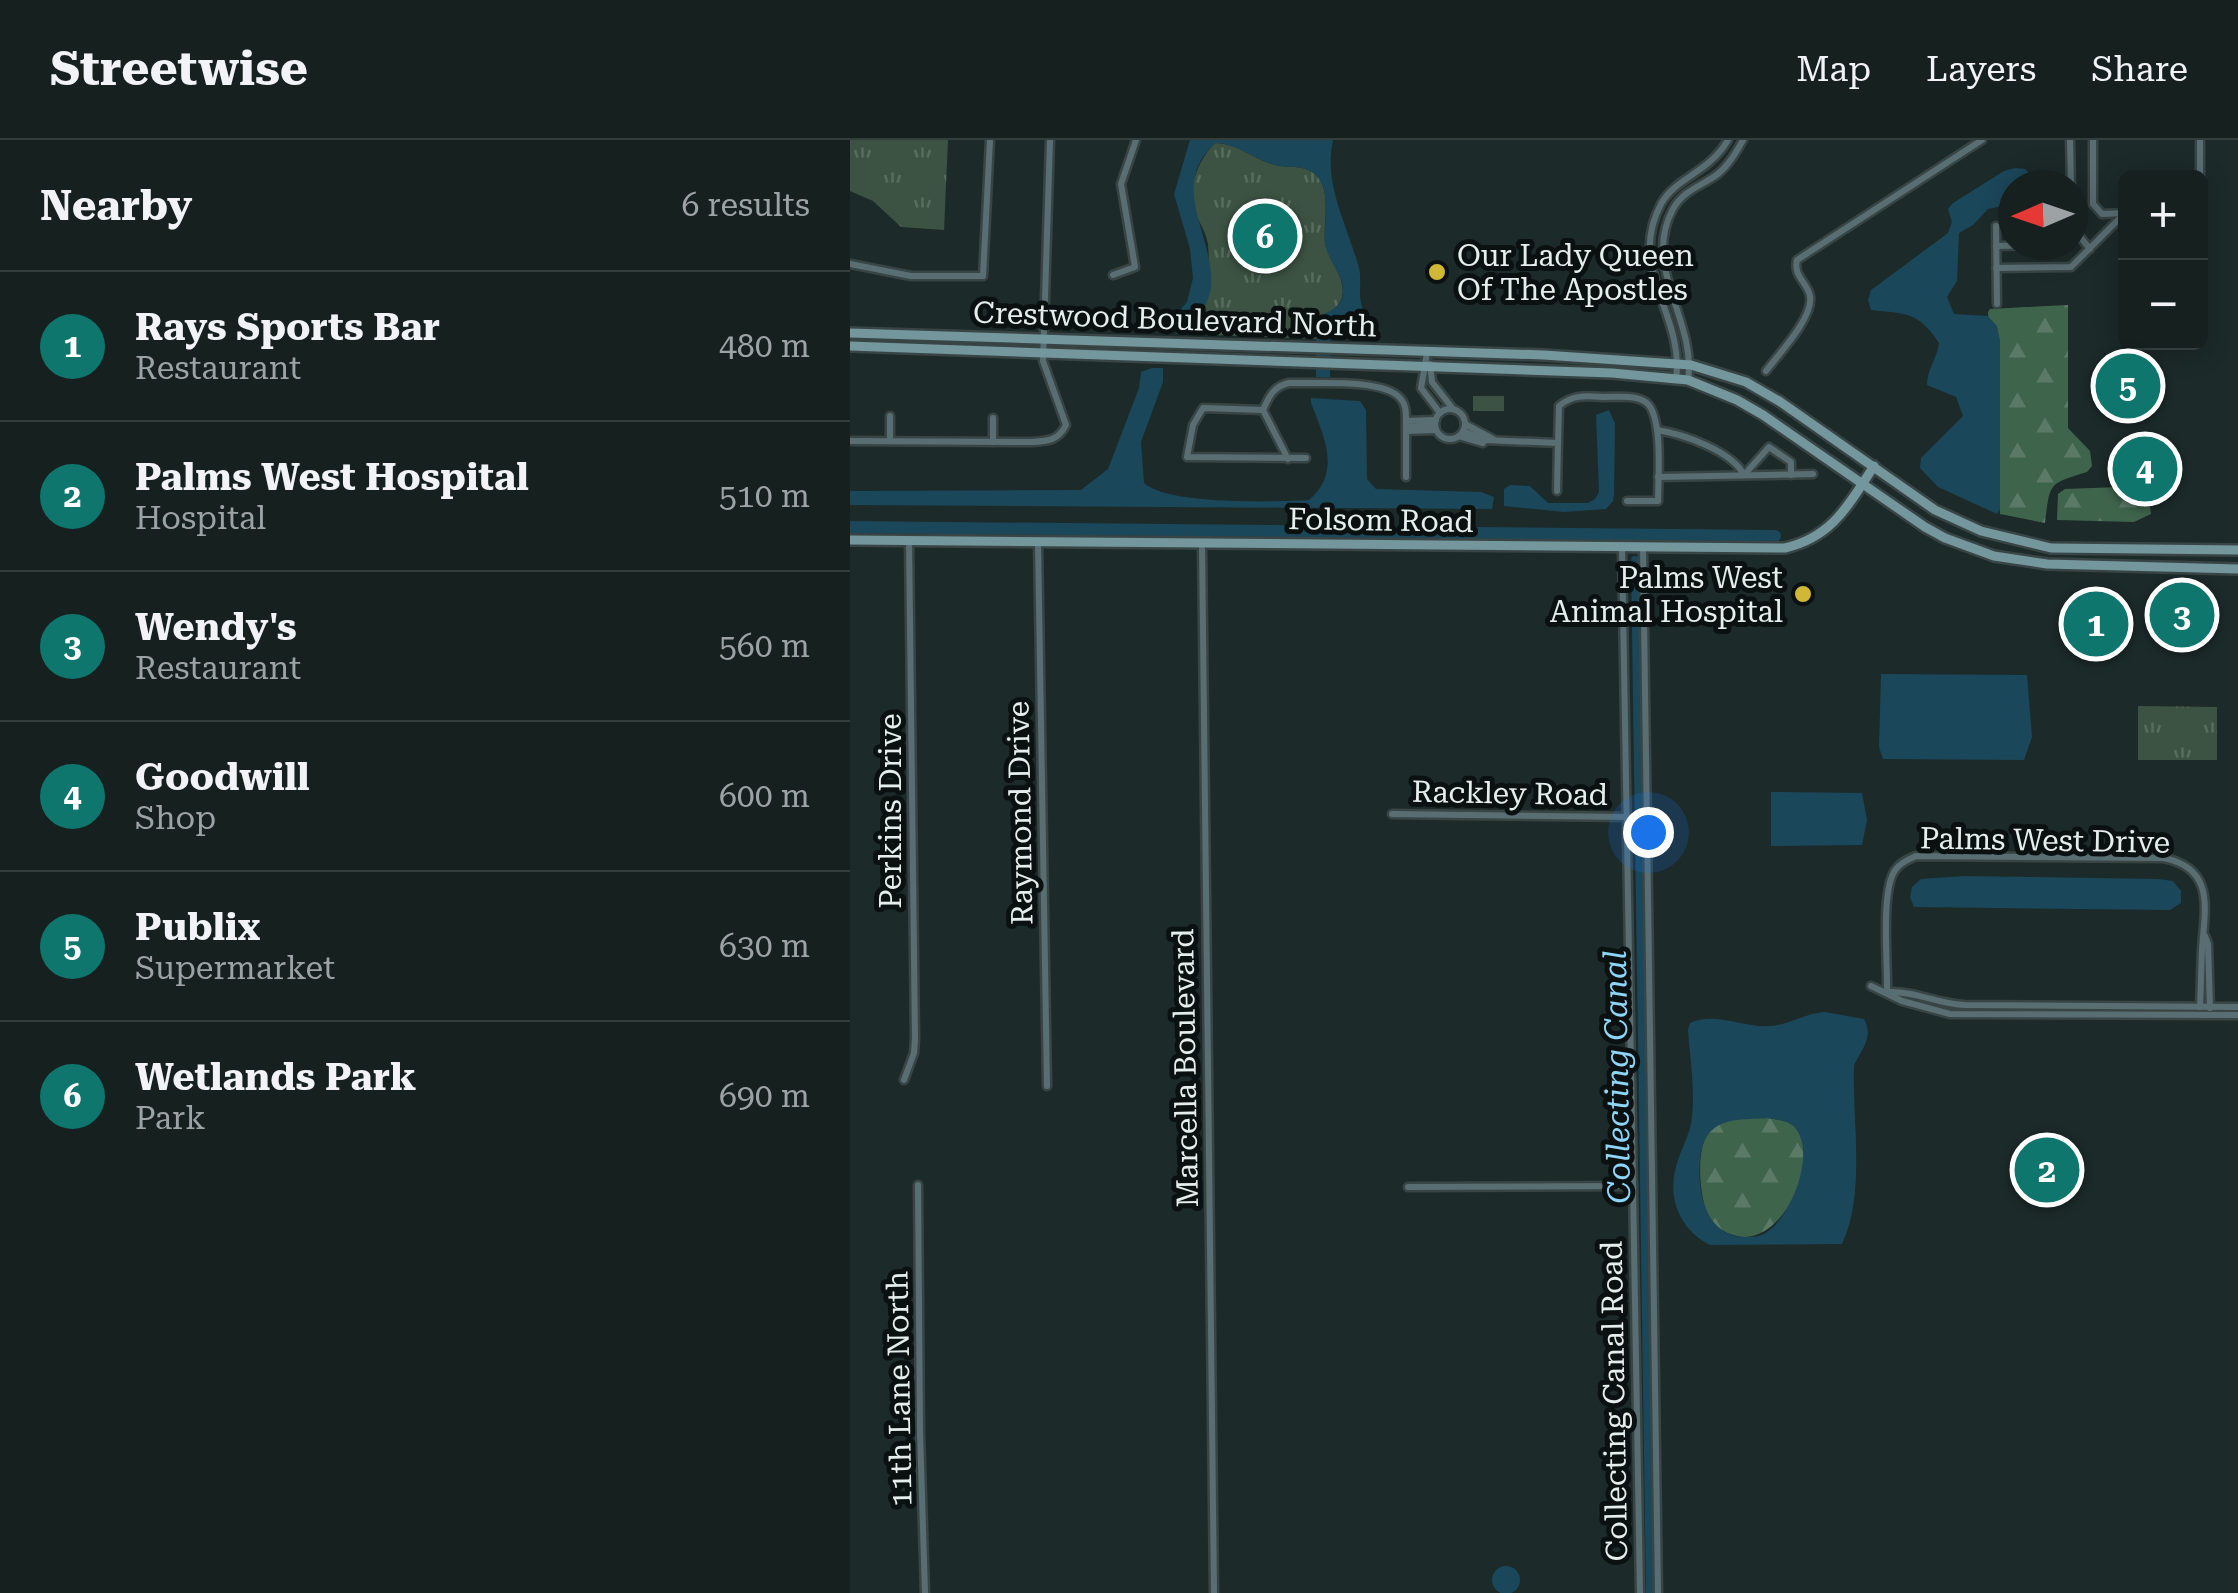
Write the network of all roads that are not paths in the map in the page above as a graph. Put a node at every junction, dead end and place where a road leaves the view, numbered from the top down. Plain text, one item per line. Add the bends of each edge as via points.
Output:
1 (990, 140) edge
2 (1050, 140) edge
3 (1136, 140) edge
4 (1728, 140) edge
5 (1743, 140) edge
6 (1982, 140) edge
7 (2070, 140) edge
8 (2093, 140) edge
9 (2200, 140) edge
10 (2070, 170) edge
11 (2200, 170) edge
12 (2118, 213) edge
13 (2118, 220) edge
14 (1996, 226) dead end
15 (1996, 246) joint
16 (2090, 248) joint
17 (850, 264) edge
18 (1996, 268) junction
19 (1114, 275) dead end
20 (1997, 304) dead end
21 (850, 333) edge
22 (1044, 340) junction
23 (850, 346) edge
24 (1044, 352) junction
25 (1427, 354) junction
26 (1678, 363) junction
27 (1690, 364) junction
28 (1427, 365) junction
29 (1766, 371) dead end
30 (1676, 379) junction
31 (1688, 380) junction
32 (1263, 410) junction
33 (1454, 410) junction
34 (890, 416) dead end
35 (993, 418) dead end
36 (1437, 422) junction
37 (1406, 426) junction
38 (1462, 430) junction
39 (1657, 430) junction
40 (850, 440) edge
41 (890, 441) junction
42 (993, 442) junction
43 (1558, 443) junction
44 (1306, 458) dead end
45 (1288, 460) junction
46 (1874, 466) junction
47 (1791, 474) junction
48 (1813, 474) dead end
49 (1744, 476) junction
50 (1658, 477) junction
51 (1406, 478) dead end
52 (1862, 484) junction
53 (1557, 491) dead end
54 (1627, 500) dead end
55 (850, 540) edge
56 (909, 540) junction
57 (1038, 540) junction
58 (1202, 543) junction
59 (1622, 548) junction
60 (1644, 548) junction
61 (2238, 550) edge
62 (2238, 569) edge
63 (1392, 814) dead end
64 (1628, 817) junction
65 (2205, 935) junction
66 (1871, 986) dead end
67 (1888, 992) junction
68 (2200, 1008) junction
69 (2210, 1008) junction
70 (2238, 1008) edge
71 (2238, 1015) edge
72 (904, 1080) dead end
73 (1047, 1086) dead end
74 (918, 1184) dead end
75 (1633, 1186) junction
76 (1408, 1187) dead end
77 (926, 1593) edge
78 (1214, 1593) edge
79 (1640, 1593) edge
80 (1658, 1593) edge

1 - 17 street via 983,276 911,276
2 - 22 street
3 - 19 street via 1121,184 1136,266
4 - 26 street via 1708,166 1664,199 1649,236 1650,268
5 - 27 street via 1722,170 1682,196 1662,238
6 - 29 street via 1797,260 1810,294 1809,312
7 - 10 street
8 - 12 street via 2094,204 2102,214
9 - 11 street
13 - 16 street
14 - 15 street
15 - 18 street
16 - 18 street via 2069,268
18 - 20 street
21 - 22 main road, Crestwood Boulevard North
22 - 24 street
22 - 25 main road, Crestwood Boulevard North
23 - 24 main road, Crestwood Boulevard North
24 - 28 main road, Crestwood Boulevard North
24 - 42 street via 1066,425 1061,436
25 - 26 main road, Crestwood Boulevard North
25 - 28 street
26 - 27 main road, Crestwood Boulevard North
26 - 30 street
27 - 31 street
27 - 46 main road, Crestwood Boulevard North via 1746,382
28 - 30 main road, Crestwood Boulevard North
28 - 33 street
28 - 36 street via 1421,388
30 - 31 main road, Crestwood Boulevard North
31 - 52 main road, Crestwood Boulevard North via 1763,414
32 - 37 street via 1280,385 1366,385 1400,398
32 - 45 street
32 - 45 street via 1204,408 1192,425 1188,456
33 - 36 street
33 - 38 street
34 - 41 street
35 - 42 street
36 - 37 street
36 - 38 street via 1446,439
37 - 51 street
38 - 43 street via 1485,440
39 - 43 street via 1656,413 1646,402 1577,396 1559,406
39 - 49 street via 1683,434 1739,464
39 - 50 street
40 - 41 street
41 - 42 street
43 - 53 street
44 - 45 street
46 - 52 main road, Folsom Road
46 - 61 main road, Crestwood Boulevard North via 1954,521 2004,539 2051,548
47 - 48 street
47 - 49 street
47 - 49 street via 1791,462 1768,448
49 - 50 street
50 - 54 street via 1658,501
52 - 60 main road, Folsom Road via 1835,524 1805,544
52 - 62 main road, Crestwood Boulevard North via 1945,538 1994,556 2048,564
55 - 56 main road, Folsom Road
56 - 57 main road, Folsom Road
56 - 72 street, Perkins Drive via 914,1053
57 - 58 main road, Folsom Road
57 - 73 street, Raymond Drive
58 - 59 main road, Folsom Road
58 - 78 street, Marcella Boulevard
59 - 60 main road, Folsom Road
59 - 64 street, Collecting Canal Road
60 - 80 street
63 - 64 street, Rackley Road
64 - 75 street, Collecting Canal Road
65 - 67 street, Palms West Drive via 2202,888 2176,860 1916,856 1896,869 1888,890
65 - 68 street, Palms West Drive
65 - 69 street, Palms West Drive
66 - 67 street
67 - 68 street via 1948,1004
67 - 71 street via 1950,1014
68 - 69 street
69 - 70 street
74 - 77 street, 11th Lane North
75 - 76 street
75 - 79 street, Collecting Canal Road

